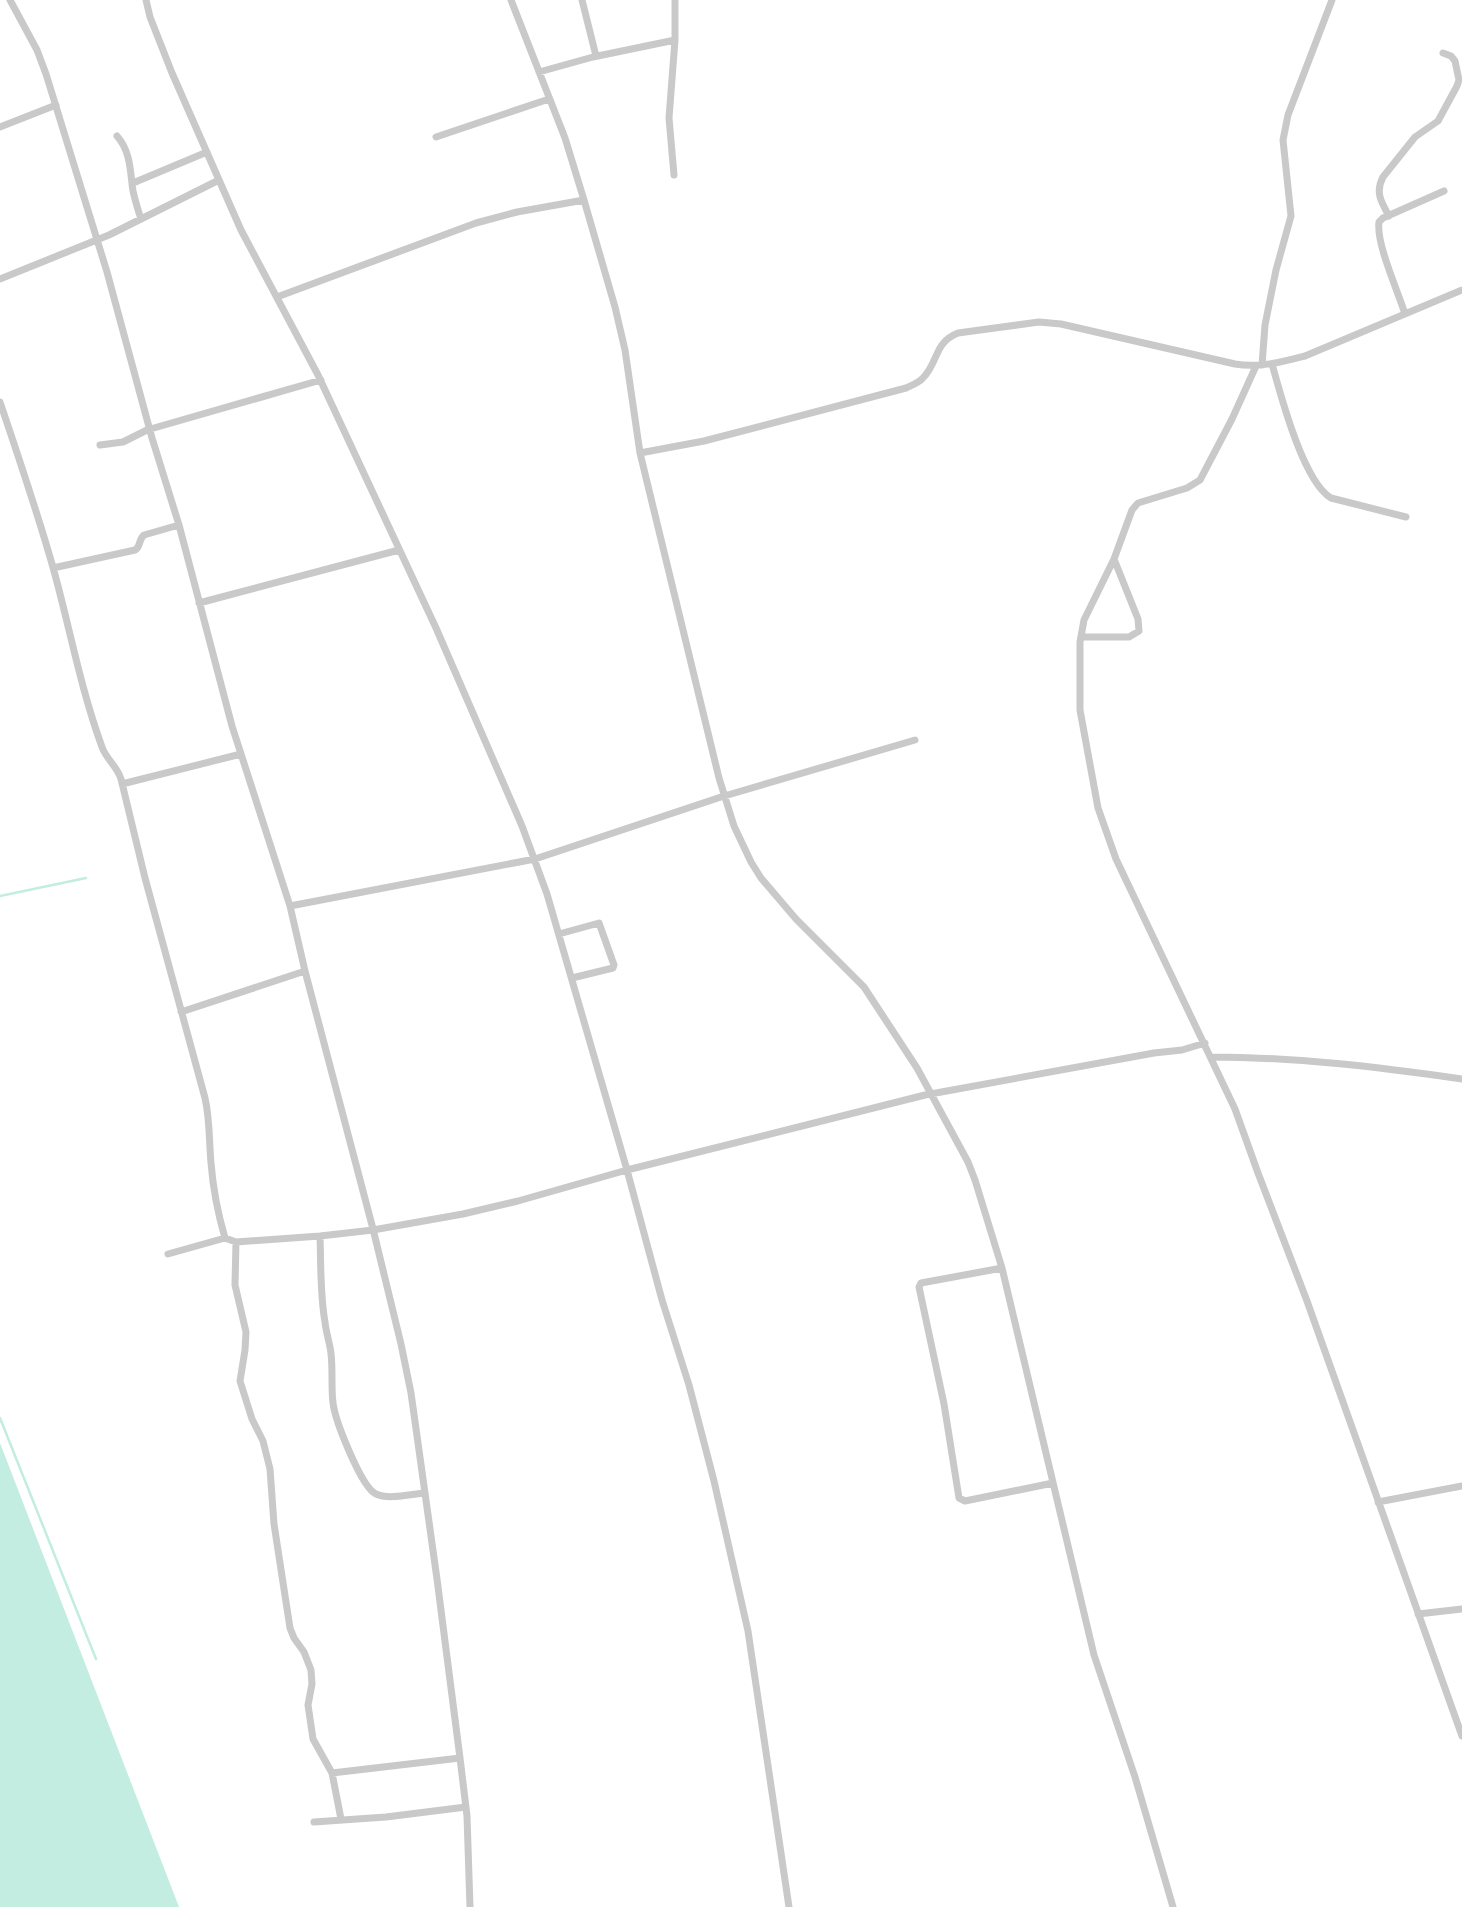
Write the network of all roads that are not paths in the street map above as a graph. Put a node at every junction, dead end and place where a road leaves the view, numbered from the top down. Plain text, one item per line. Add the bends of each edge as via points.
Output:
1 (10, 0) edge
2 (146, 0) edge
3 (511, 0) edge
4 (582, 0) edge
5 (675, 0) edge
6 (1332, 0) edge
7 (675, 40) junction
8 (1443, 53) dead end
9 (596, 57) junction
10 (539, 72) junction
11 (549, 99) junction
12 (56, 105) junction
13 (0, 127) edge
14 (117, 136) dead end
15 (436, 137) dead end
16 (207, 152) junction
17 (674, 175) dead end
18 (219, 180) junction
19 (133, 183) junction
20 (1444, 191) dead end
21 (584, 200) junction
22 (1389, 216) junction
23 (141, 219) junction
24 (97, 239) junction
25 (0, 279) edge
26 (1462, 290) edge
27 (277, 298) junction
28 (1405, 314) junction
29 (1272, 364) junction
30 (1259, 365) junction
31 (321, 380) junction
32 (0, 402) edge
33 (149, 429) junction
34 (100, 445) dead end
35 (640, 453) junction
36 (1406, 517) dead end
37 (179, 525) junction
38 (399, 550) junction
39 (1114, 559) junction
40 (53, 568) junction
41 (199, 603) junction
42 (1081, 638) junction
43 (915, 740) dead end
44 (241, 754) junction
45 (122, 783) junction
46 (723, 796) junction
47 (535, 859) junction
48 (290, 906) junction
49 (559, 934) junction
50 (305, 971) junction
51 (572, 978) junction
52 (181, 1012) junction
53 (1205, 1043) junction
54 (1212, 1057) junction
55 (1462, 1079) edge
56 (930, 1094) junction
57 (627, 1170) junction
58 (373, 1230) junction
59 (320, 1236) junction
60 (225, 1238) junction
61 (236, 1242) junction
62 (168, 1254) dead end
63 (1002, 1268) junction
64 (1053, 1483) junction
65 (1462, 1486) edge
66 (425, 1493) junction
67 (1378, 1502) junction
68 (1462, 1609) edge
69 (1418, 1614) junction
70 (1462, 1736) edge
71 (460, 1758) junction
72 (332, 1773) junction
73 (466, 1807) junction
74 (341, 1819) junction
75 (314, 1822) dead end
76 (470, 1907) edge
77 (789, 1907) edge
78 (1173, 1907) edge

1 - 12 street via 41,59
2 - 16 street
3 - 10 street
4 - 9 street
5 - 7 street
6 - 30 street via 1285,124 1283,160 1291,216
7 - 9 street
7 - 17 street via 669,118
8 - 22 street via 1455,61 1459,80 1437,121 1415,137 1383,177 1378,189
9 - 10 street
10 - 11 street
11 - 15 street
11 - 21 street
12 - 13 street
12 - 24 street
14 - 19 street via 128,154
16 - 18 street
16 - 19 street
18 - 23 street
18 - 27 street
19 - 23 street
20 - 22 street
21 - 27 street via 476,223
21 - 35 street via 625,350
22 - 28 street via 1378,228
23 - 24 street
24 - 25 street
24 - 33 street
26 - 28 street
27 - 31 street
28 - 29 street via 1305,356
29 - 30 street
29 - 36 street via 1298,444 1322,492
30 - 35 street via 1235,364 1046,322 974,330 949,336 924,377 906,387 705,441
30 - 39 street via 1200,480 1135,505
31 - 33 street
31 - 38 street
32 - 40 street
33 - 34 street via 123,442
33 - 37 street
35 - 46 street
37 - 40 street via 144,535 135,550
37 - 41 street
38 - 41 street
38 - 47 street
39 - 42 street via 1087,611
39 - 42 street via 1139,631 1129,637
40 - 45 street via 102,747
41 - 44 street
42 - 53 street via 1079,702 1105,829
43 - 46 street
44 - 45 street
44 - 48 street
45 - 52 street
46 - 47 street
46 - 56 street via 761,878 864,987
47 - 48 street
47 - 49 street
48 - 50 street
49 - 51 street
49 - 51 street via 598,922 614,964
50 - 52 street
50 - 58 street
51 - 57 street
52 - 60 street via 208,1110 211,1166
53 - 54 street
53 - 56 street
54 - 55 street via 1280,1058
54 - 67 street via 1307,1301
56 - 57 street
56 - 63 street via 968,1162
57 - 58 street via 463,1214
57 - 77 street via 699,1422 737,1577
58 - 59 street
58 - 66 street via 411,1393
59 - 61 street
59 - 66 street via 333,1404 339,1425 373,1492 387,1496
60 - 61 street
60 - 62 street
61 - 72 street via 235,1285 246,1332 240,1381 270,1469 290,1628 313,1679 307,1705 313,1738
63 - 64 street
63 - 64 street via 919,1287 959,1496 965,1501
64 - 78 street via 1094,1655
65 - 67 street
66 - 71 street
67 - 69 street
68 - 69 street
69 - 70 street
71 - 72 street
71 - 73 street
72 - 74 street
73 - 74 street
73 - 76 street
74 - 75 street

